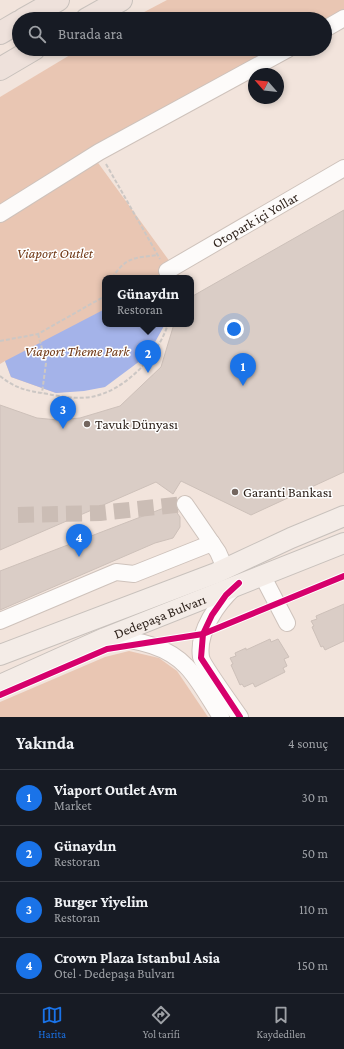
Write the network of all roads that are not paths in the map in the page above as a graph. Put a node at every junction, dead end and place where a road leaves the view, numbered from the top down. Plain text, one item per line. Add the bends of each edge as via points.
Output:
1 (58, 0) edge
2 (121, 0) edge
3 (37, 12) edge
4 (100, 12) edge
5 (344, 18) edge
6 (332, 25) edge
7 (12, 26) edge
8 (0, 33) edge
9 (22, 56) edge
10 (275, 56) edge
11 (0, 69) edge
12 (344, 168) edge
13 (0, 214) edge
14 (167, 271) road end
15 (185, 504) dead end
16 (344, 516) edge
17 (212, 543) junction
18 (344, 543) edge
19 (225, 568) junction
20 (262, 575) junction
21 (239, 584) junction
22 (0, 621) edge
23 (287, 622) dead end
24 (105, 638) junction
25 (1, 651) edge
26 (0, 685) edge
27 (221, 717) edge
28 (240, 717) edge

1 - 3 highway
2 - 4 highway
5 - 6 street
7 - 8 highway
9 - 11 highway
10 - 13 street via 99,152
12 - 14 street, Otopark içi Yollar
15 - 17 street
16 - 19 main road, Dedepaşa Bulvarı
17 - 19 street
17 - 22 street via 134,574 116,572
18 - 20 main road, Dedepaşa Bulvarı
19 - 25 main road, Dedepaşa Bulvarı
20 - 21 main road, Dedepaşa Bulvarı
20 - 23 street
21 - 24 main road, Dedepaşa Bulvarı
21 - 28 street via 226,595 212,615 204,634 201,658
24 - 26 main road, Dedepaşa Bulvarı
24 - 27 street via 144,642 169,653 186,666

